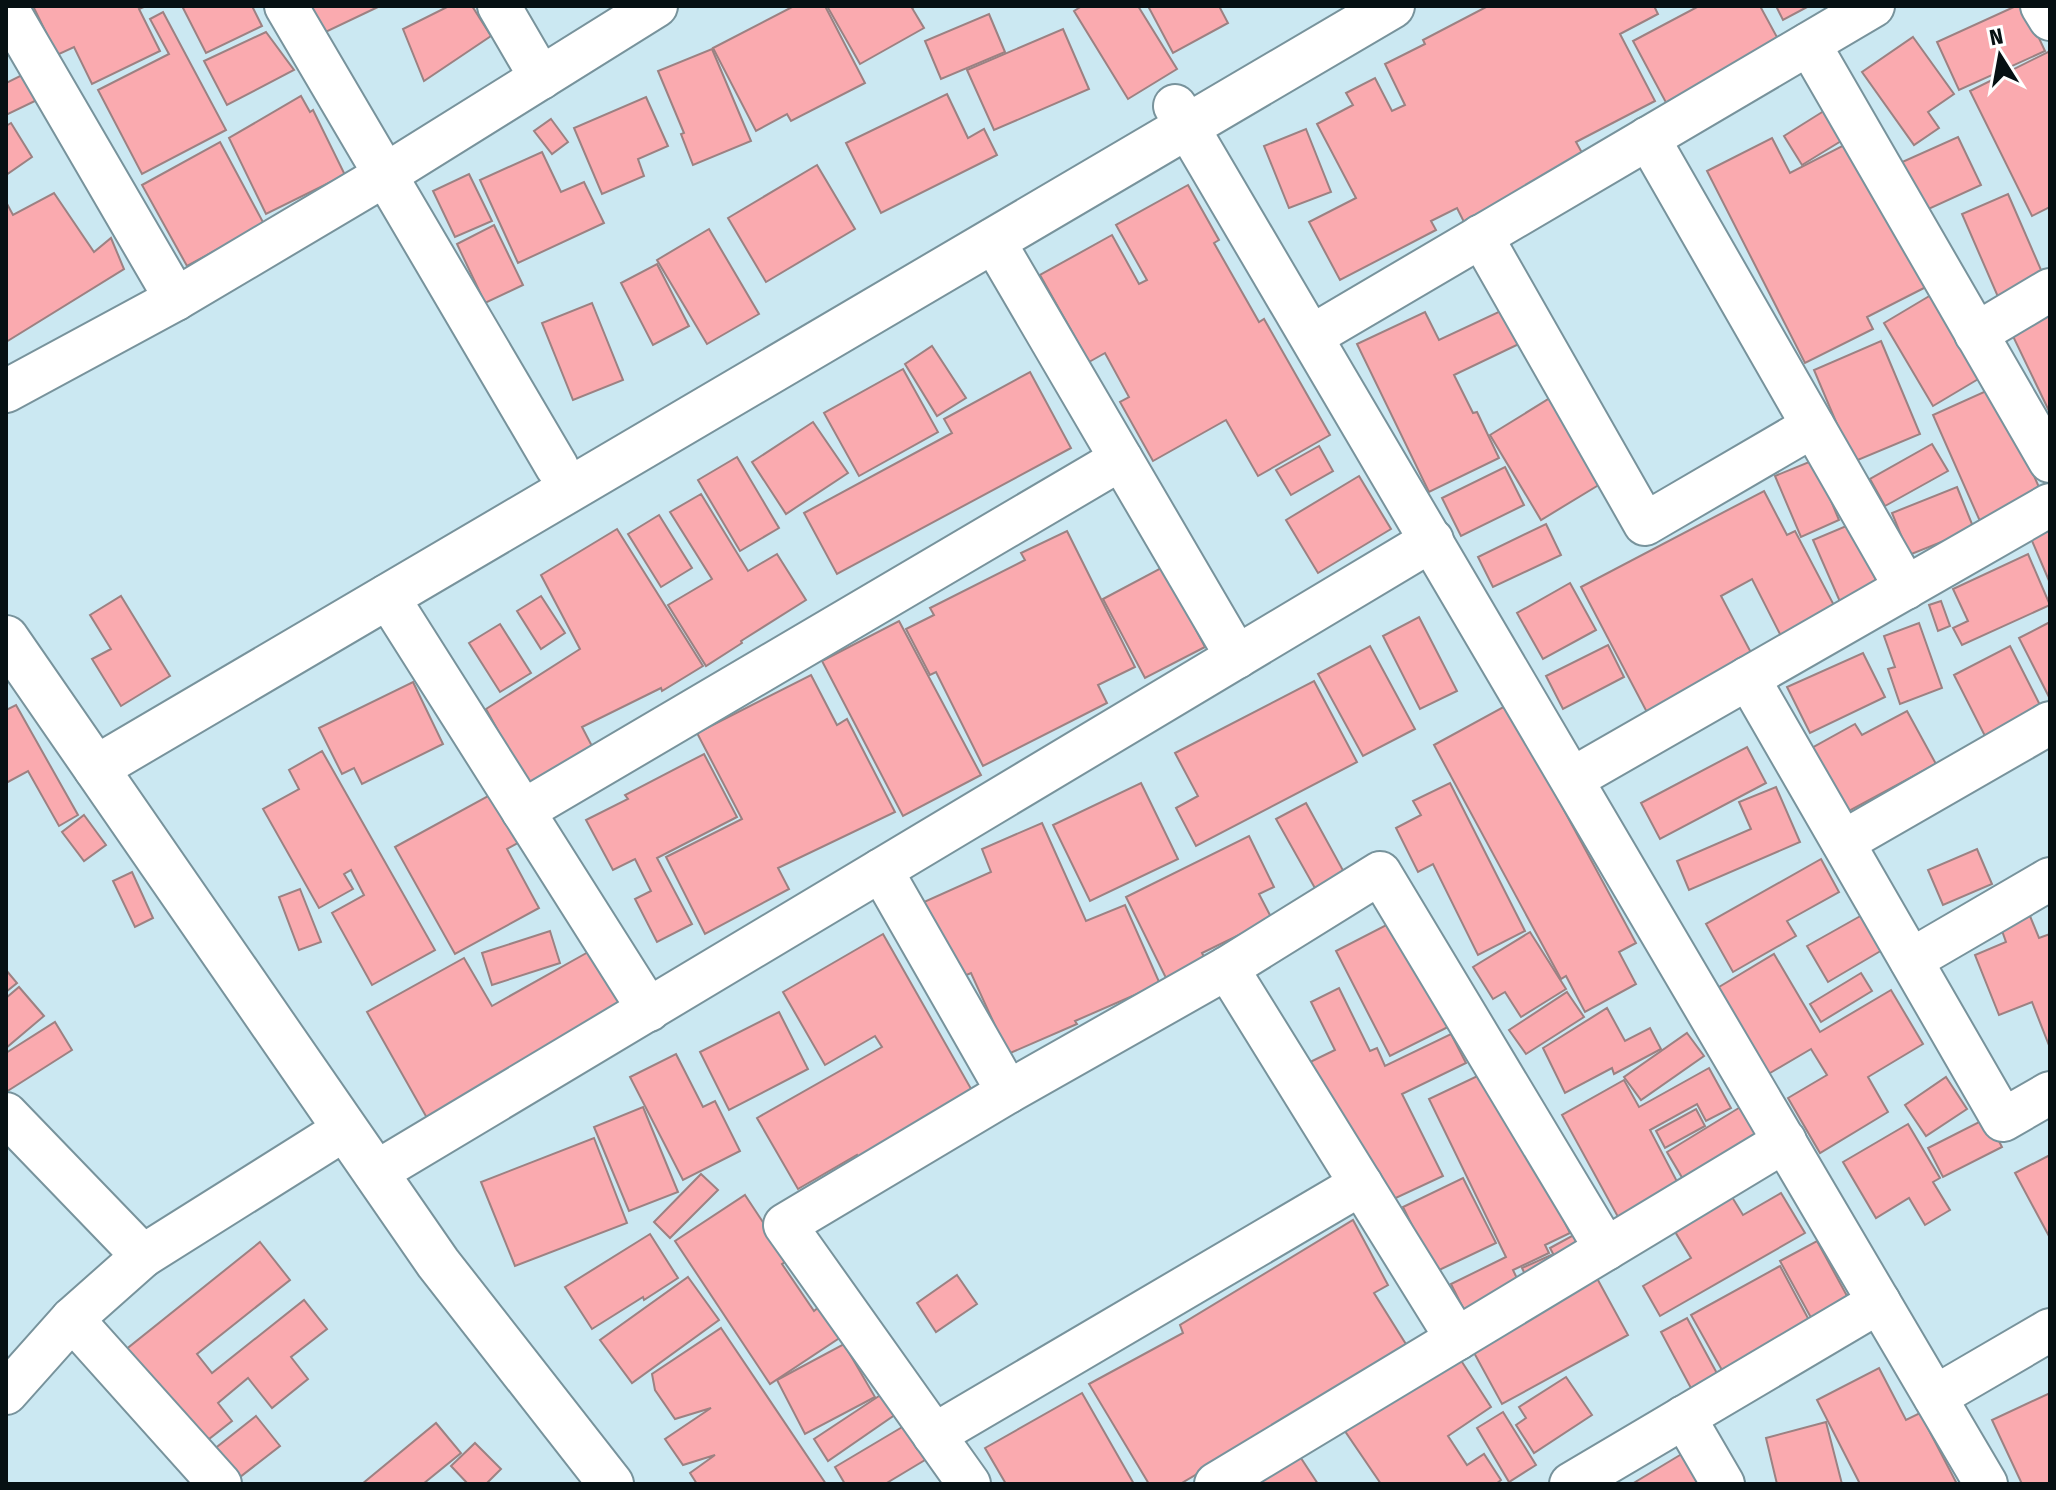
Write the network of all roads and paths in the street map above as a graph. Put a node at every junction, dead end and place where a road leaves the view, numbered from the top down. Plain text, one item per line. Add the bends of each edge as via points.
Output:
1 (286, 6) edge
2 (499, 6) edge
3 (656, 6) edge
4 (1345, 6) edge
5 (1392, 6) edge
6 (1873, 6) edge
7 (2042, 6) edge
8 (6, 7) edge
9 (2050, 19) edge
10 (1809, 44) junction
11 (541, 78) junction
12 (1182, 116) junction
13 (1648, 138) junction
14 (385, 175) junction
15 (1481, 236) junction
16 (993, 240) junction
17 (2050, 290) edge
18 (176, 299) junction
19 (1976, 334) junction
20 (1312, 336) junction
21 (6, 391) edge
22 (1813, 426) junction
23 (1121, 459) junction
24 (2050, 461) edge
25 (557, 467) junction
26 (2050, 505) edge
27 (1432, 540) junction
28 (1906, 588) junction
29 (387, 596) junction
30 (6, 638) edge
31 (1237, 657) junction
32 (1748, 678) junction
33 (2050, 723) edge
34 (88, 757) junction
35 (1572, 779) junction
36 (523, 811) junction
37 (1843, 842) junction
38 (881, 870) junction
39 (2050, 879) edge
40 (1911, 960) junction
41 (1227, 968) junction
42 (649, 1010) junction
43 (1008, 1092) junction
44 (2050, 1093) edge
45 (6, 1114) edge
46 (345, 1129) junction
47 (1785, 1141) junction
48 (375, 1173) junction
49 (1361, 1184) junction
50 (1606, 1249) junction
51 (143, 1256) junction
52 (1879, 1302) junction
53 (72, 1319) junction
54 (2050, 1330) edge
55 (1457, 1339) junction
56 (6, 1393) edge
57 (1935, 1397) junction
58 (1684, 1417) junction
59 (934, 1435) junction
60 (220, 1484) edge
61 (611, 1484) edge
62 (969, 1484) edge
63 (1216, 1484) edge
64 (1571, 1484) edge
65 (1723, 1484) edge
66 (1986, 1484) edge

1 - 14 street
2 - 11 street
3 - 11 street
4 - 12 street
5 - 12 street
6 - 10 street
7 - 9 street
8 - 18 street
10 - 13 street
10 - 19 street
11 - 14 street
12 - 16 street
12 - 20 street
12 - 25 street
13 - 15 street
13 - 22 street
14 - 18 street
14 - 25 street
15 - 20 street
15 - 22 street via 1645,524
16 - 23 street
16 - 29 street
17 - 19 street
18 - 21 street
19 - 24 street
20 - 27 street
22 - 28 street
23 - 31 street
23 - 36 street
25 - 34 street
26 - 28 street
27 - 31 street
27 - 35 street
28 - 32 street
29 - 34 street
29 - 36 street
30 - 34 street
31 - 38 street
32 - 35 street
32 - 37 street
33 - 37 street
34 - 46 street
35 - 47 street
36 - 42 street
37 - 40 street
38 - 42 street
38 - 43 street
39 - 40 street
40 - 44 street via 2003,1120
41 - 43 street
41 - 49 street
41 - 50 street via 1380,873
42 - 48 street
43 - 59 street via 785,1225
45 - 51 street
46 - 48 street
46 - 51 street
47 - 50 street
47 - 52 street
48 - 61 street via 438,1263
49 - 55 street
49 - 59 street
50 - 55 street
51 - 53 street
52 - 57 street
52 - 58 street
53 - 56 street
53 - 60 street
54 - 57 street
55 - 63 street
57 - 66 street
58 - 64 street
58 - 65 street
59 - 62 street

